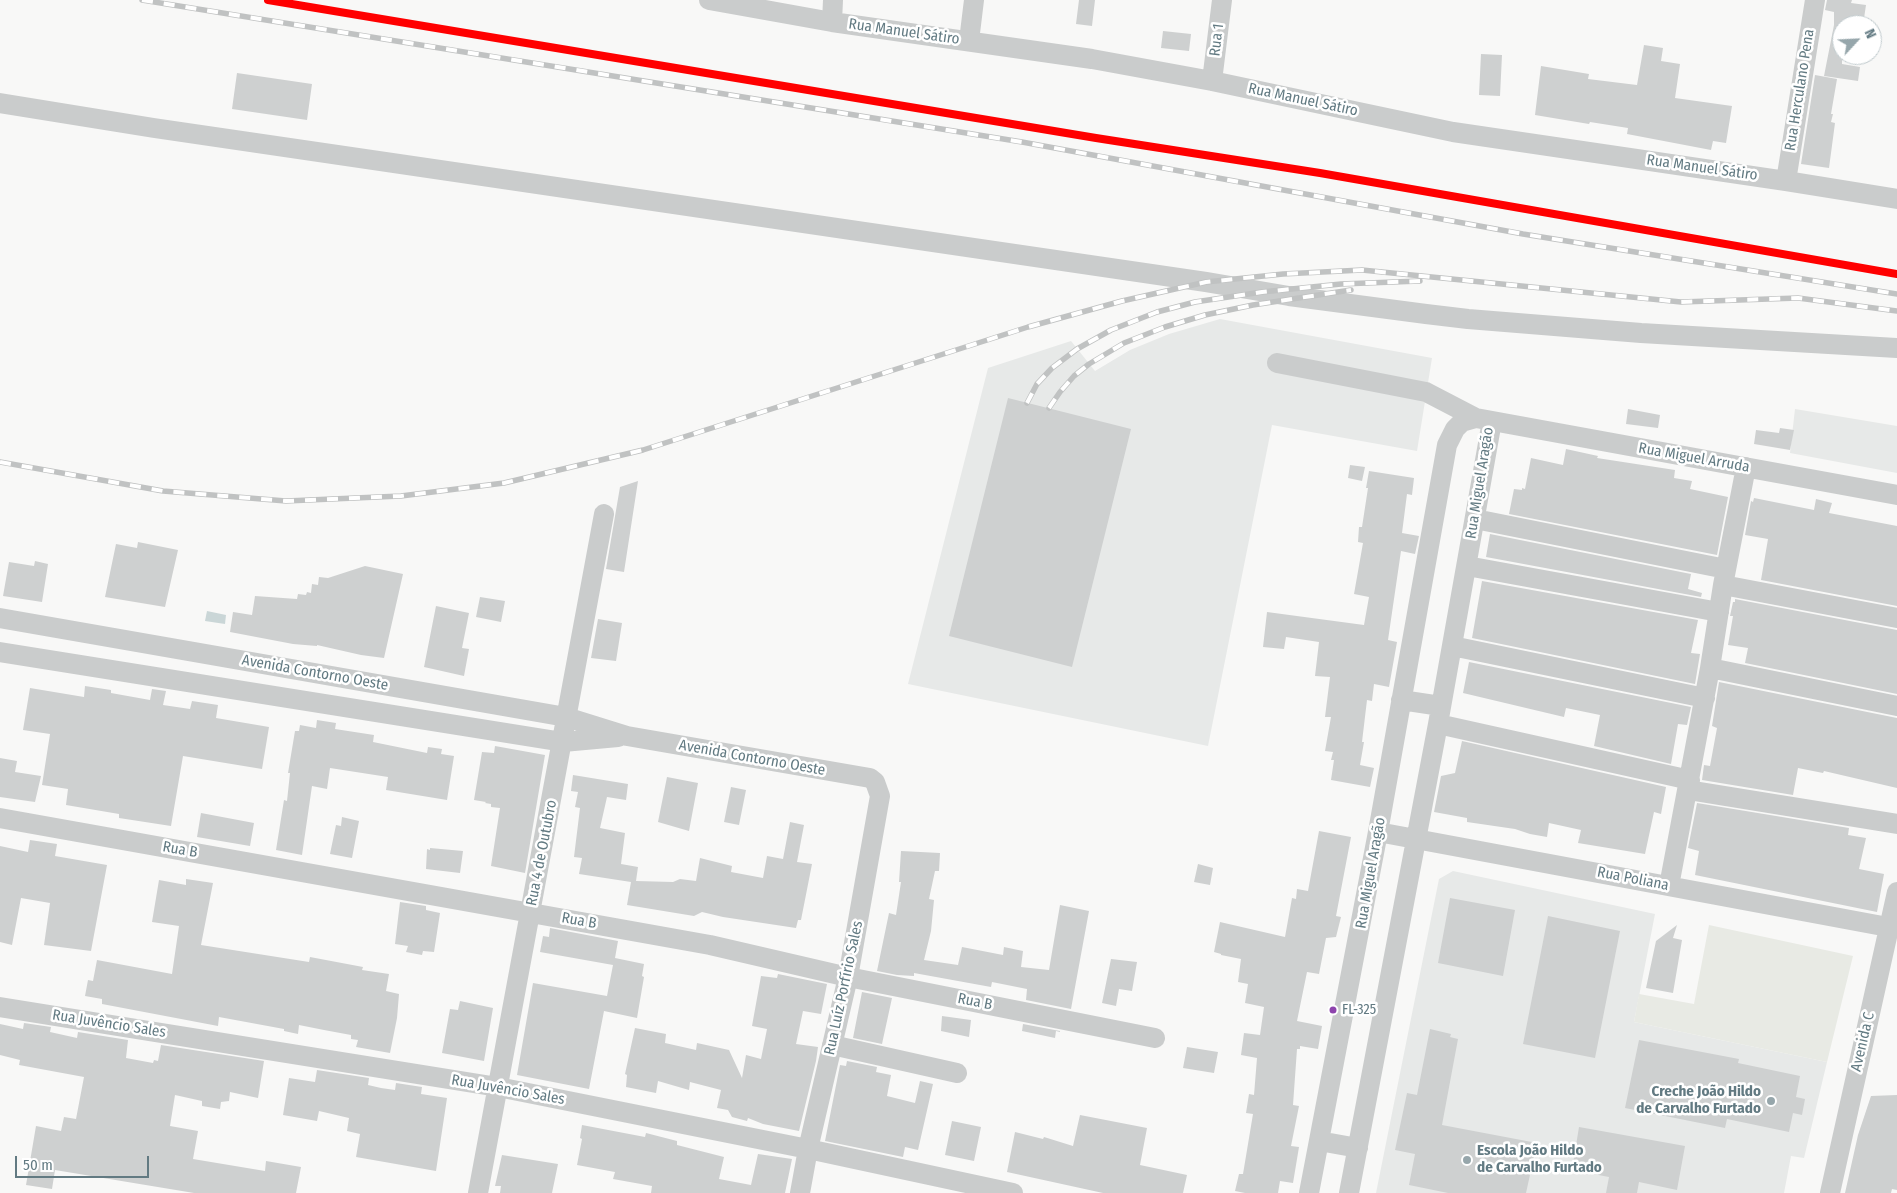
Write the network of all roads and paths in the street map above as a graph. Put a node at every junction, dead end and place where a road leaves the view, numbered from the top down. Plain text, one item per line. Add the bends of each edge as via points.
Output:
1 (710, 0) edge
2 (833, 0) edge
3 (974, 0) edge
4 (1222, 0) edge
5 (1815, 0) edge
6 (832, 22) junction
7 (969, 41) junction
8 (1212, 81) junction
9 (0, 104) edge
10 (1786, 180) junction
11 (1897, 199) edge
12 (1897, 348) edge
13 (1277, 363) dead end
14 (1484, 420) junction
15 (1746, 467) junction
16 (1897, 495) edge
17 (604, 514) dead end
18 (1475, 520) junction
19 (1466, 566) junction
20 (1725, 577) junction
21 (1719, 612) junction
22 (0, 618) edge
23 (1897, 618) edge
24 (1452, 646) junction
25 (0, 652) edge
26 (1710, 668) junction
27 (302, 670) junction
28 (1705, 698) junction
29 (296, 699) junction
30 (1401, 700) junction
31 (1897, 706) edge
32 (1440, 715) junction
33 (566, 717) junction
34 (627, 736) junction
35 (563, 742) junction
36 (875, 782) joint
37 (1689, 785) junction
38 (0, 818) edge
39 (1897, 824) edge
40 (1378, 832) junction
41 (1416, 838) junction
42 (1669, 886) junction
43 (1897, 892) edge
44 (531, 912) junction
45 (1888, 928) junction
46 (1890, 952) edge
47 (848, 977) junction
48 (0, 1007) edge
49 (1155, 1038) dead end
50 (832, 1045) junction
51 (957, 1073) dead end
52 (498, 1087) junction
53 (1319, 1141) junction
54 (1358, 1148) junction
55 (808, 1149) junction
56 (478, 1193) edge
57 (800, 1193) edge
58 (1013, 1193) edge
59 (1309, 1193) edge
60 (1349, 1193) edge
61 (1830, 1193) edge

1 - 6 street, Rua Manuel Sátiro
2 - 6 street
3 - 7 street
4 - 8 street, Rua 1
5 - 10 street, Rua Herculano Pena
6 - 7 street, Rua Manuel Sátiro
7 - 8 street, Rua Manuel Sátiro via 1092,58
8 - 10 street, Rua Manuel Sátiro via 1452,132
9 - 12 street via 1426,314 1641,333
10 - 11 street, Rua Manuel Sátiro
13 - 14 street, Rua Miguel Arruda via 1426,392
14 - 15 street, Rua Miguel Arruda
14 - 18 street, Rua Miguel Aragão
14 - 30 street, Rua Miguel Aragão via 1462,422 1454,429 1448,445
15 - 16 street, Rua Miguel Arruda
15 - 20 street
17 - 33 street, Rua 4 de Outubro
18 - 19 street, Rua Miguel Aragão
18 - 20 street
19 - 21 street
19 - 24 street, Rua Miguel Aragão
20 - 21 street
20 - 23 street
21 - 26 street
22 - 27 street, Avenida Contorno Oeste
24 - 28 street
24 - 32 street, Rua Miguel Aragão
25 - 29 street, Avenida Contorno Oeste
26 - 28 street
26 - 31 street
27 - 29 street
27 - 33 street, Avenida Contorno Oeste
28 - 37 street
29 - 35 street, Avenida Contorno Oeste
30 - 32 street
30 - 40 street, Rua Miguel Aragão
32 - 37 street
32 - 41 street, Rua Miguel Aragão
33 - 34 street, Avenida Contorno Oeste
33 - 35 street, Rua 4 de Outubro
34 - 35 street, Avenida Contorno Oeste
34 - 36 street, Avenida Contorno Oeste via 870,778
35 - 44 street, Rua 4 de Outubro
36 - 47 street, Rua Luíz Porfírio Sales via 880,796
37 - 39 street
37 - 42 street
38 - 44 street, Rua B
40 - 41 street, Rua Poliana
40 - 53 street, Rua Miguel Aragão
41 - 42 street, Rua Poliana
41 - 54 street, Rua Miguel Aragão
42 - 45 street, Rua Poliana
43 - 45 street, Avenida C
44 - 47 street, Rua B via 710,945
44 - 52 street, Rua 4 de Outubro
45 - 46 street, Avenida C
46 - 61 street, Avenida C
47 - 49 street, Rua B
47 - 50 street, Rua Luíz Porfírio Sales
48 - 52 street, Rua Juvêncio Sales
50 - 51 street
50 - 55 street, Rua Luíz Porfírio Sales
52 - 55 street, Rua Juvêncio Sales
52 - 56 street, Rua 4 de Outubro
53 - 54 street
53 - 59 street, Rua Miguel Aragão
54 - 60 street, Rua Miguel Aragão
55 - 57 street, Rua Luíz Porfírio Sales
55 - 58 street, Rua Juvêncio Sales

